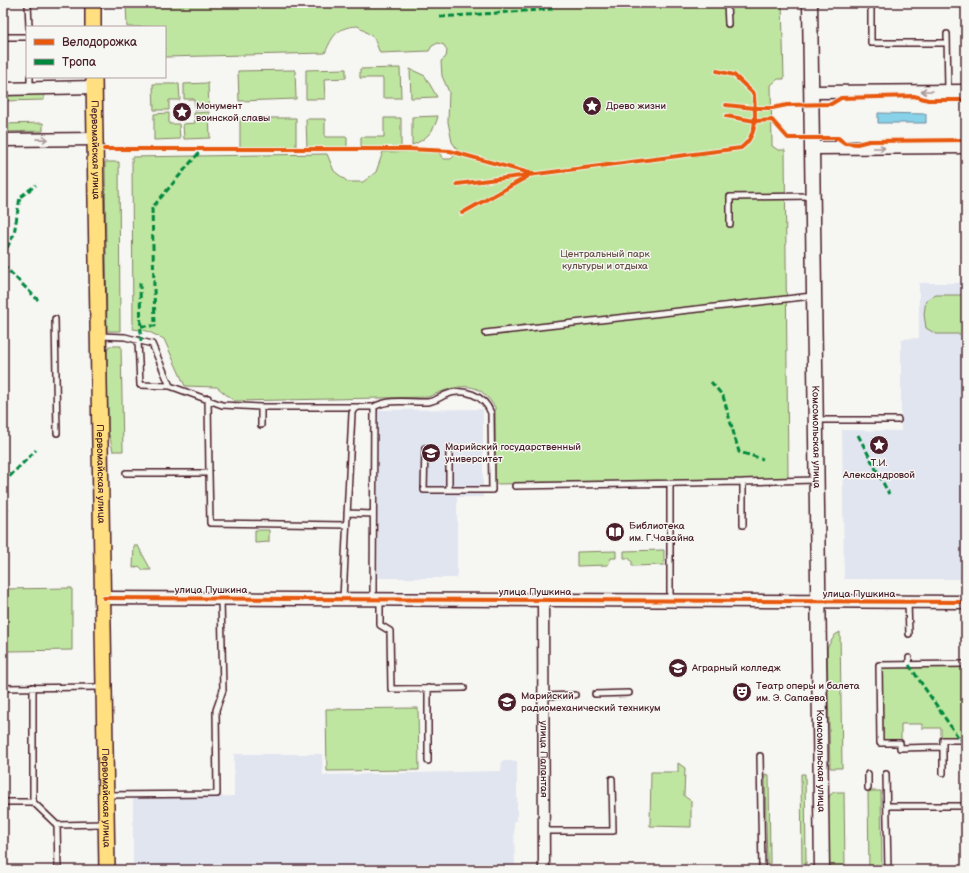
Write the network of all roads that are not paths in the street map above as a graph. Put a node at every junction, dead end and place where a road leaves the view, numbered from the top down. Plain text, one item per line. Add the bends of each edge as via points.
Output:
1 (28, 3) edge
2 (93, 3) edge
3 (726, 3) edge
4 (810, 3) edge
5 (871, 4) edge
6 (728, 24) dead end
7 (29, 26) edge
8 (93, 26) edge
9 (947, 34) dead end
10 (3, 37) edge
11 (26, 37) edge
12 (947, 43) junction
13 (94, 82) edge
14 (30, 83) edge
15 (3, 89) edge
16 (948, 91) junction
17 (966, 91) edge
18 (811, 92) junction
19 (95, 138) junction
20 (3, 140) edge
21 (812, 148) junction
22 (966, 148) edge
23 (813, 196) junction
24 (730, 224) dead end
25 (814, 296) junction
26 (55, 319) dead end
27 (485, 333) dead end
28 (99, 336) junction
29 (138, 340) junction
30 (170, 386) junction
31 (208, 398) junction
32 (261, 407) junction
33 (359, 407) junction
34 (374, 407) junction
35 (816, 420) junction
36 (898, 420) dead end
37 (262, 425) dead end
38 (57, 433) dead end
39 (425, 448) dead end
40 (449, 448) dead end
41 (209, 473) junction
42 (126, 474) dead end
43 (817, 480) junction
44 (742, 482) junction
45 (670, 483) junction
46 (515, 486) dead end
47 (449, 490) junction
48 (347, 513) junction
49 (373, 514) junction
50 (346, 525) junction
51 (743, 525) dead end
52 (104, 598) junction
53 (221, 598) junction
54 (343, 599) junction
55 (376, 599) junction
56 (543, 600) junction
57 (670, 600) junction
58 (819, 601) junction
59 (908, 602) junction
60 (966, 602) edge
61 (908, 634) dead end
62 (909, 658) dead end
63 (966, 664) edge
64 (909, 665) junction
65 (105, 687) junction
66 (3, 688) edge
67 (32, 688) junction
68 (428, 688) junction
69 (464, 688) dead end
70 (628, 693) dead end
71 (595, 694) dead end
72 (575, 695) dead end
73 (543, 696) junction
74 (966, 740) edge
75 (943, 747) junction
76 (760, 756) dead end
77 (428, 761) dead end
78 (943, 773) dead end
79 (868, 774) dead end
80 (886, 774) dead end
81 (612, 779) dead end
82 (868, 788) dead end
83 (106, 795) junction
84 (3, 802) edge
85 (33, 802) junction
86 (887, 806) junction
87 (966, 806) edge
88 (107, 824) junction
89 (57, 826) junction
90 (544, 831) junction
91 (58, 870) edge
92 (107, 870) edge
93 (544, 870) edge
94 (762, 870) edge
95 (822, 870) edge
96 (888, 870) edge

1 - 7 lane
2 - 8 main road
3 - 6 lane
4 - 18 main road, Комсомольская улица
5 - 12 lane via 871,43
9 - 12 lane
10 - 11 lane
12 - 16 lane
13 - 14 street
13 - 19 main road, Первомайская улица
14 - 15 street
16 - 17 street
16 -> 18 street
18 - 21 main road, Комсомольская улица
20 -> 19 street
19 - 28 main road, Первомайская улица
21 -> 22 street
21 - 23 main road, Комсомольская улица
23 - 24 lane via 730,197
23 - 25 main road, Комсомольская улица
25 - 27 lane
25 - 35 main road, Комсомольская улица
26 - 38 lane
28 - 29 lane
28 - 52 main road, Первомайская улица
29 - 30 lane via 152,344
29 - 30 lane via 140,385
30 - 31 lane
31 - 32 lane via 229,406
31 - 41 lane
32 - 33 lane
32 - 37 lane
33 - 34 lane
33 - 48 lane via 352,413
34 - 47 lane via 383,402 430,402 452,393 470,393 479,396 487,404 491,413 492,490
34 - 49 lane
35 - 36 lane
35 - 43 main road, Комсомольская улица
39 - 47 lane via 424,490
40 - 47 lane
41 - 42 lane
41 - 50 lane via 210,523
43 - 44 lane
43 - 58 main road, Комсомольская улица
44 - 45 lane
44 - 51 lane
45 - 46 lane
45 - 57 lane
48 - 49 lane
48 - 50 lane
49 - 55 lane
50 - 54 lane
52 - 53 street, улица Пушкина
52 - 65 main road, Первомайская улица
53 - 54 street, улица Пушкина
53 - 83 lane via 223,690 216,710 217,794
54 - 55 street, улица Пушкина
55 - 56 street, улица Пушкина
55 - 68 lane via 380,625 390,631 391,689
56 - 57 street, улица Пушкина
56 - 73 street, улица Палантая
57 - 58 street, улица Пушкина
58 - 59 street, улица Пушкина
58 - 95 main road, Комсомольская улица
59 - 60 street, улица Пушкина
59 - 61 lane
62 - 64 lane
63 - 64 lane
64 - 75 lane via 879,665 880,743 900,742 900,748
65 - 67 lane
65 - 83 main road, Первомайская улица
66 - 67 lane
67 - 85 lane
68 - 69 lane
68 - 77 lane
70 - 71 lane
72 - 73 lane
73 - 90 street, улица Палантая
74 - 75 lane via 943,740
75 - 78 lane
76 - 94 lane
79 - 82 lane
80 - 86 lane
81 - 90 lane via 613,831
83 - 88 main road, Первомайская улица
84 - 85 lane
85 - 89 lane
86 - 87 lane
86 - 96 lane
88 - 89 lane
88 - 92 main road, Первомайская улица
89 - 91 lane
90 - 93 street, улица Палантая

